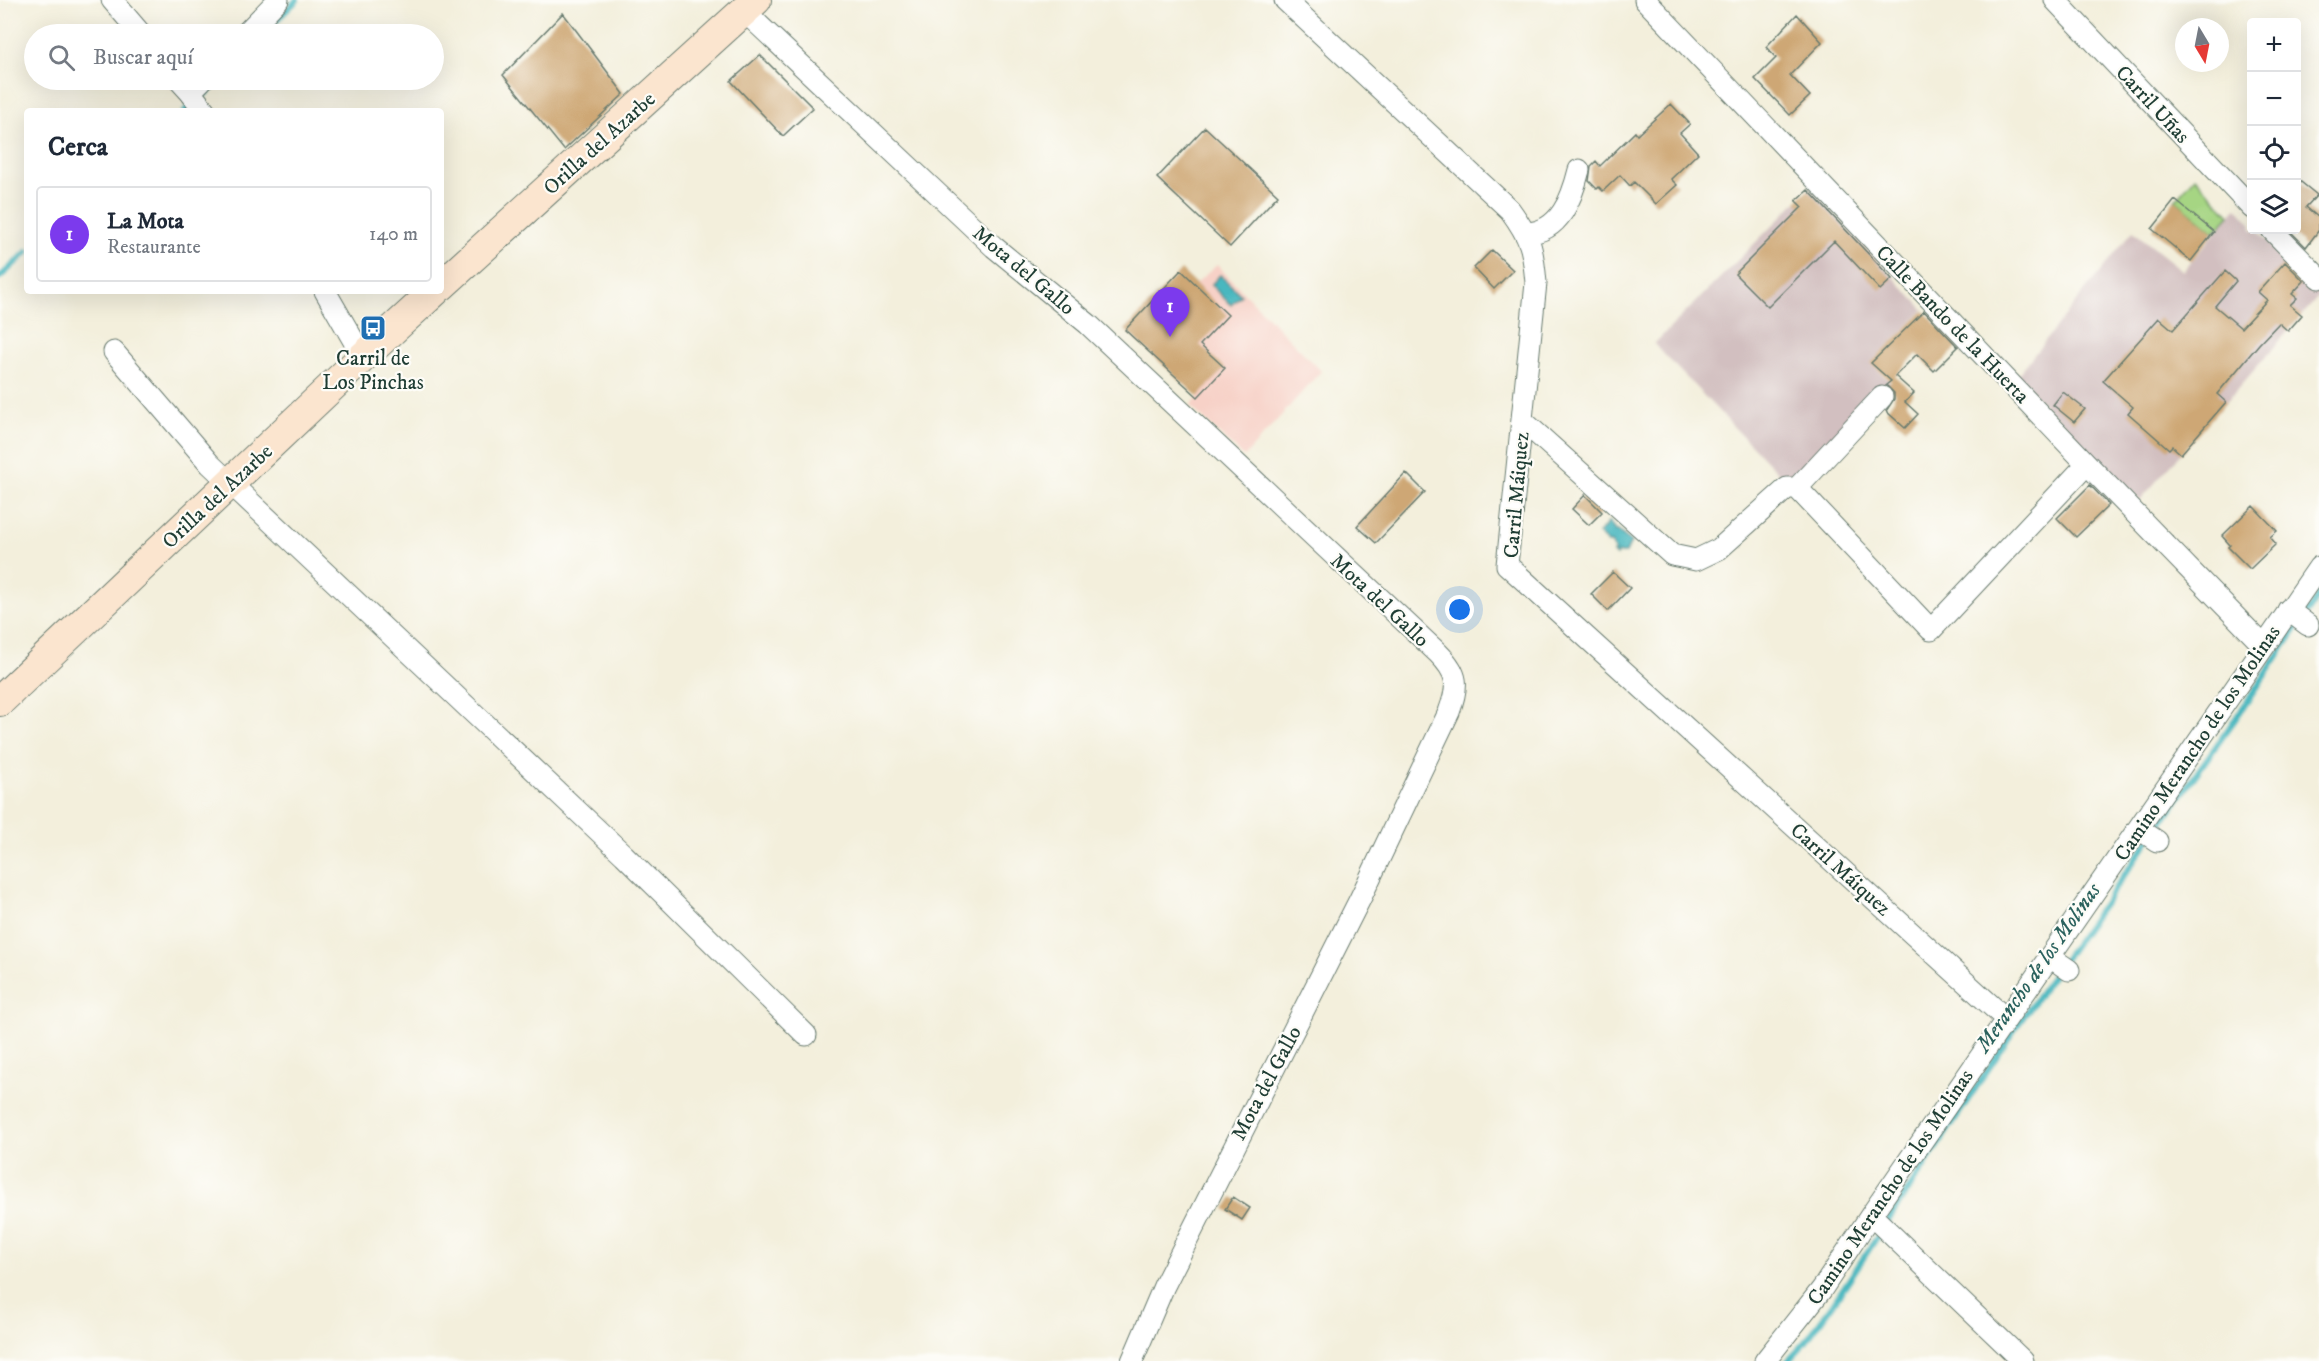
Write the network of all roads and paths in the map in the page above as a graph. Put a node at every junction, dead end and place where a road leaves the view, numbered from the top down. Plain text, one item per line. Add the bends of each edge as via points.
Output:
1 (112, 0) edge
2 (278, 0) edge
3 (1285, 0) edge
4 (1645, 0) edge
5 (2055, 0) edge
6 (750, 6) edge
7 (132, 24) edge
8 (255, 24) edge
9 (1579, 170) dead end
10 (2247, 203) edge
11 (1527, 233) junction
12 (2276, 234) edge
13 (2319, 278) edge
14 (444, 283) edge
15 (327, 294) edge
16 (432, 294) edge
17 (114, 352) dead end
18 (363, 357) junction
19 (1882, 397) dead end
20 (1522, 420) junction
21 (2087, 464) junction
22 (231, 482) junction
23 (1797, 488) junction
24 (2319, 567) edge
25 (2263, 645) junction
26 (0, 701) edge
27 (2006, 1019) junction
28 (806, 1035) dead end
29 (1881, 1224) junction
30 (1132, 1361) edge
31 (1765, 1361) edge
32 (2023, 1361) edge

1 - 7 street
2 - 8 street
3 - 11 street, Carril Máiquez via 1510,210
4 - 21 street, Calle Bando de la Huerta
5 - 10 street, Carril Uñas
6 - 14 main road, Orilla del Azarbe
6 - 30 street, Mota del Gallo via 994,248 1088,324 1438,653 1450,665 1456,680 1456,693 1439,733 1169,1276
9 - 11 street via 1575,188 1560,216 1550,228
11 - 20 street, Carril Máiquez via 1536,283
12 - 13 street
15 - 18 street
16 - 18 main road, Orilla del Azarbe
17 - 22 street via 210,464
18 - 22 main road, Orilla del Azarbe
19 - 23 street
20 - 23 street via 1672,555 1696,560 1719,549 1787,488
20 - 27 street, Carril Máiquez via 1507,565
21 - 23 street via 1931,630
21 - 25 street, Calle Bando de la Huerta
22 - 26 main road, Orilla del Azarbe
22 - 28 street via 624,855
24 - 25 street, Camino Merancho de los Molinas via 2297,617
25 - 27 street, Camino Merancho de los Molinas via 2148,835 2059,963
27 - 29 street, Camino Merancho de los Molinas
29 - 31 street, Camino Merancho de los Molinas via 1822,1289
29 - 32 street

